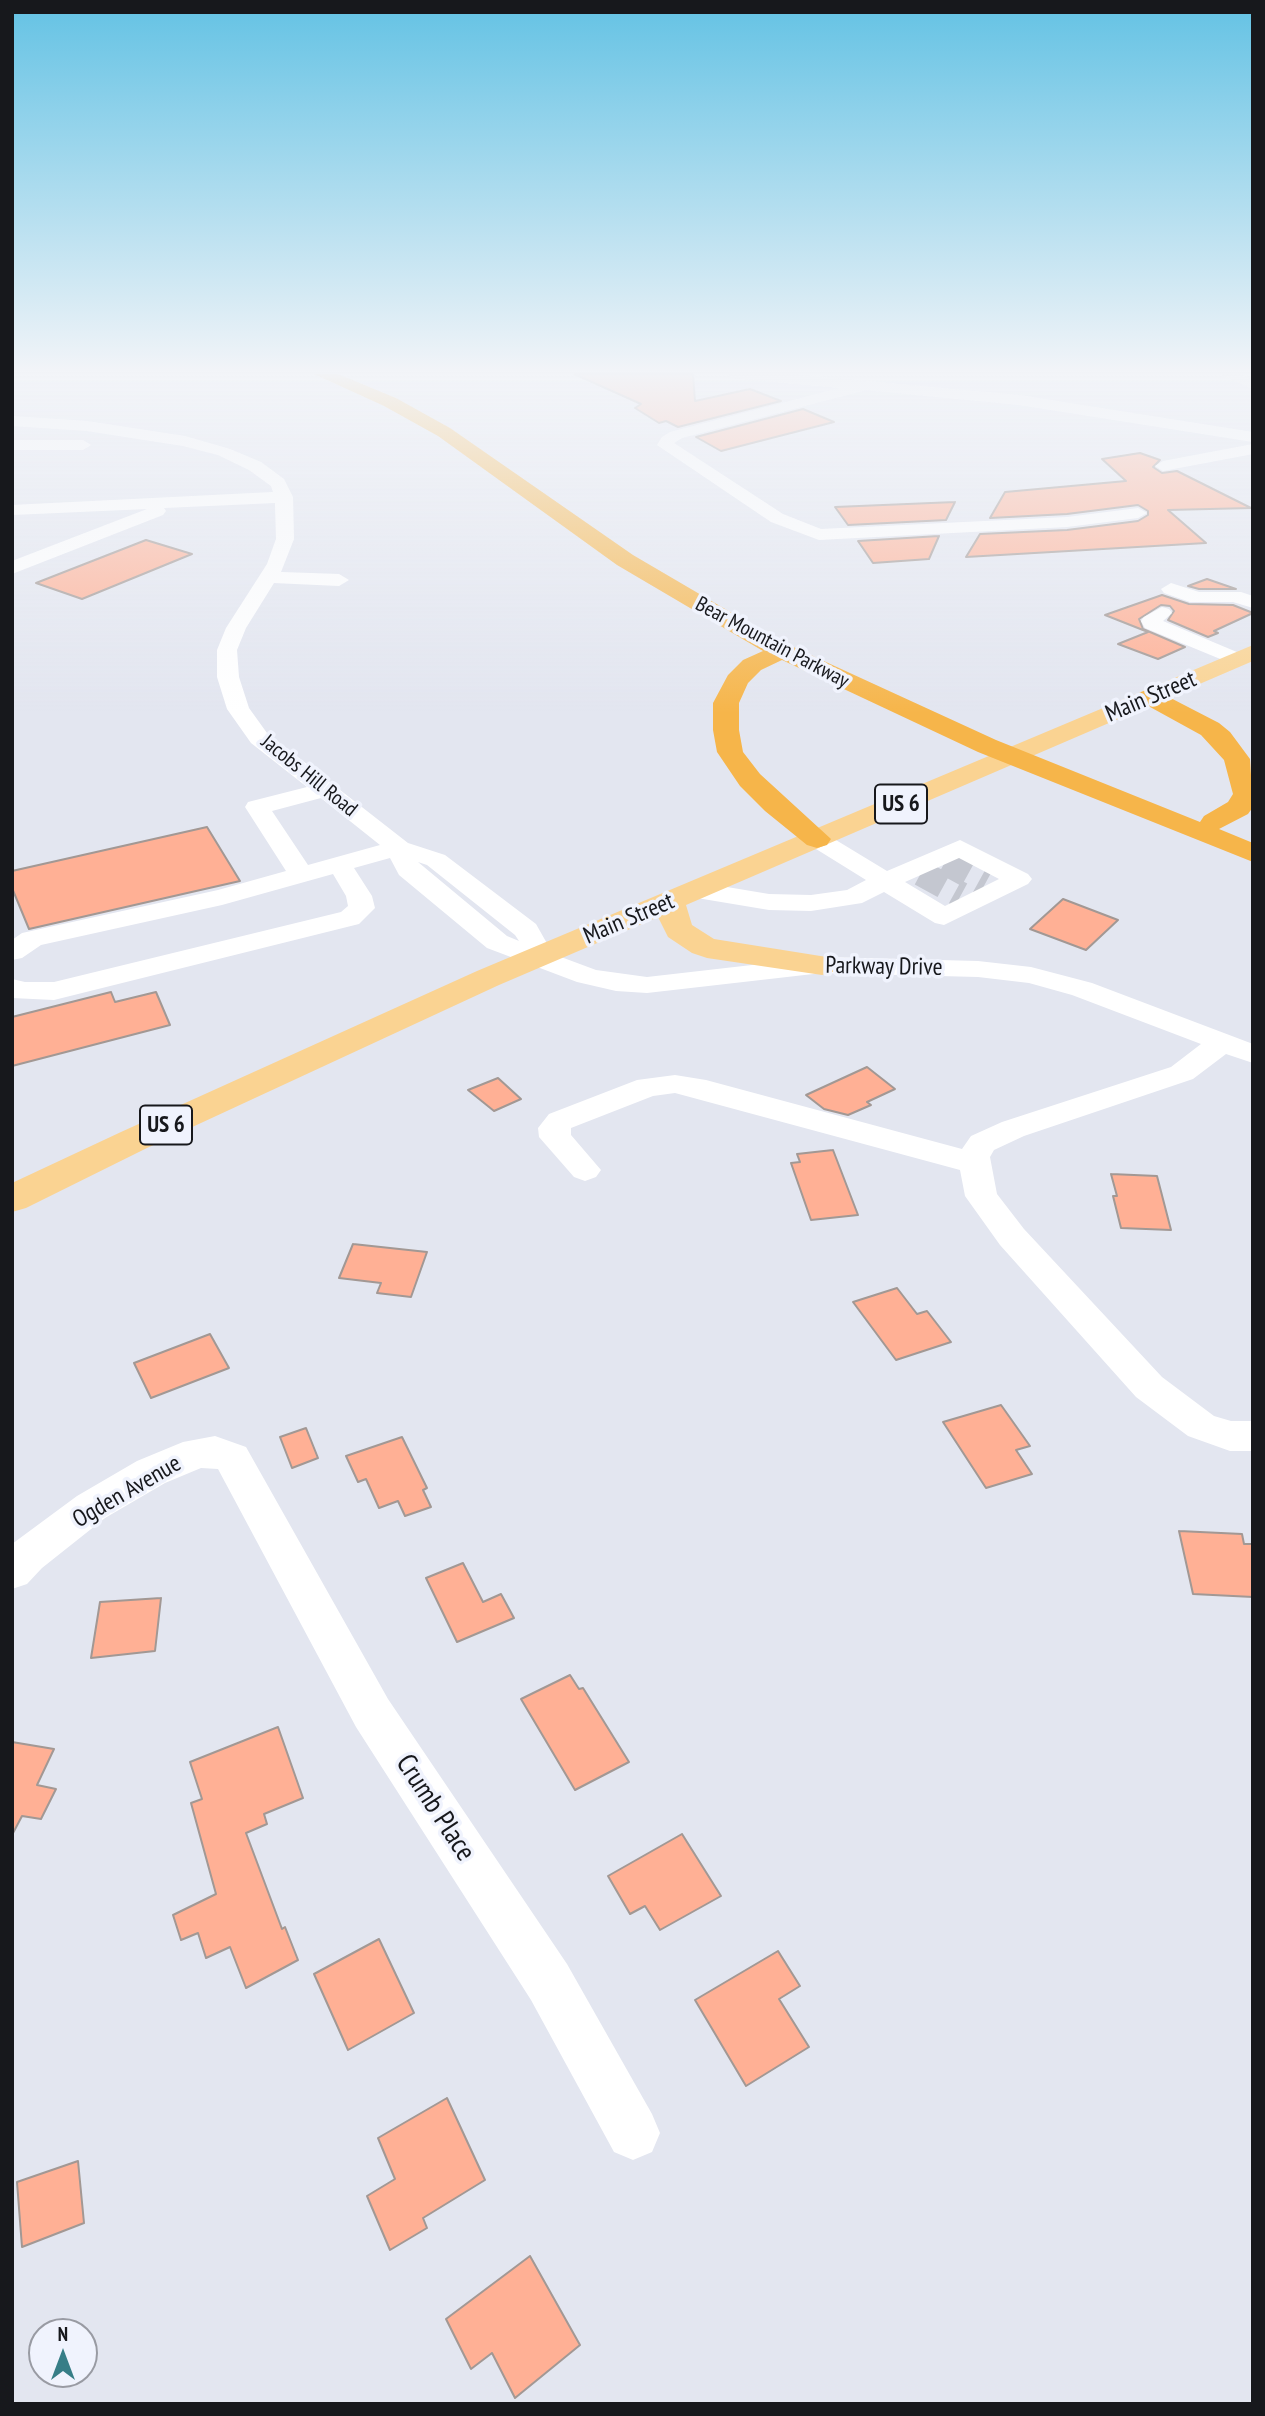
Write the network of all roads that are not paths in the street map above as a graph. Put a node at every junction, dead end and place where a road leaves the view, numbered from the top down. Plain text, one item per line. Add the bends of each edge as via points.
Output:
1 (280, 487) edge
2 (523, 487) edge
3 (547, 487) edge
4 (730, 487) edge
5 (284, 497) junction
6 (186, 501) junction
7 (12, 510) edge
8 (1139, 513) dead end
9 (12, 568) edge
10 (268, 577) junction
11 (340, 580) dead end
12 (1171, 589) dead end
13 (1253, 602) edge
14 (1163, 613) dead end
15 (781, 651) junction
16 (1245, 656) edge
17 (1150, 697) junction
18 (996, 742) junction
19 (1046, 763) junction
20 (325, 790) junction
21 (1249, 791) edge
22 (1214, 822) junction
23 (1253, 837) edge
24 (817, 839) junction
25 (399, 848) junction
26 (1253, 853) edge
27 (339, 864) junction
28 (301, 875) junction
29 (885, 881) junction
30 (684, 895) junction
31 (12, 952) edge
32 (541, 956) junction
33 (822, 965) junction
34 (12, 987) edge
35 (1222, 1042) junction
36 (1253, 1054) edge
37 (975, 1163) junction
38 (586, 1170) dead end
39 (12, 1199) edge
40 (1253, 1436) edge
41 (243, 1479) joint
42 (12, 1572) edge
43 (633, 2133) dead end

1 - 5 street
2 - 15 highway, Bear Mountain Parkway via 625,560
3 - 18 highway, Bear Mountain Parkway via 649,558 744,614
4 - 8 street via 778,518 819,535 1067,522
5 - 6 street
5 - 10 street, Jacobs Hill Road via 285,539
6 - 7 street
6 - 9 street
10 - 11 street
10 - 20 street, Jacobs Hill Road via 227,650 228,677 238,709 259,738
12 - 13 street via 1197,598 1234,596
14 - 16 street via 1152,624
15 - 18 highway, Bear Mountain Parkway
15 - 24 highway via 752,665 737,680 726,703 730,752 775,805
16 - 17 main road, Main Street / US 6
17 - 21 highway via 1221,738 1237,759
17 - 24 main road, Main Street / US 6
18 - 19 highway, Bear Mountain Parkway
19 - 22 highway, Bear Mountain Parkway
19 - 26 highway, Bear Mountain Parkway
20 - 25 street, Jacobs Hill Road
20 - 28 street via 257,807
21 - 22 highway via 1238,808
22 - 23 highway, Bear Mountain Parkway
24 - 29 street
24 - 30 main road, Main Street / US 6
25 - 27 street
25 - 32 street, Jacobs Hill Road via 408,870 497,942
27 - 28 street
27 - 34 street via 362,908 350,918 54,991
28 - 31 street via 32,939
29 - 29 street via 960,848 1019,879 979,893 944,917
29 - 30 street via 853,897 811,903
30 - 32 main road, Main Street / US 6
30 - 33 main road via 674,919 679,930 703,946
32 - 33 street, Parkway Drive via 587,976 646,985
32 - 39 main road, Main Street / US 6
33 - 35 street, Parkway Drive via 1031,975 1082,989
35 - 36 street, Parkway Drive
35 - 37 street via 1182,1073 982,1143
37 - 38 street via 675,1084 648,1087 560,1121 554,1128 555,1137
37 - 40 street via 981,1196 1012,1237 1149,1387 1201,1426 1230,1436
41 - 42 street, Ogden Avenue via 232,1458 215,1451 197,1452 91,1507
41 - 43 street, Crumb Place via 372,1713 549,1982

